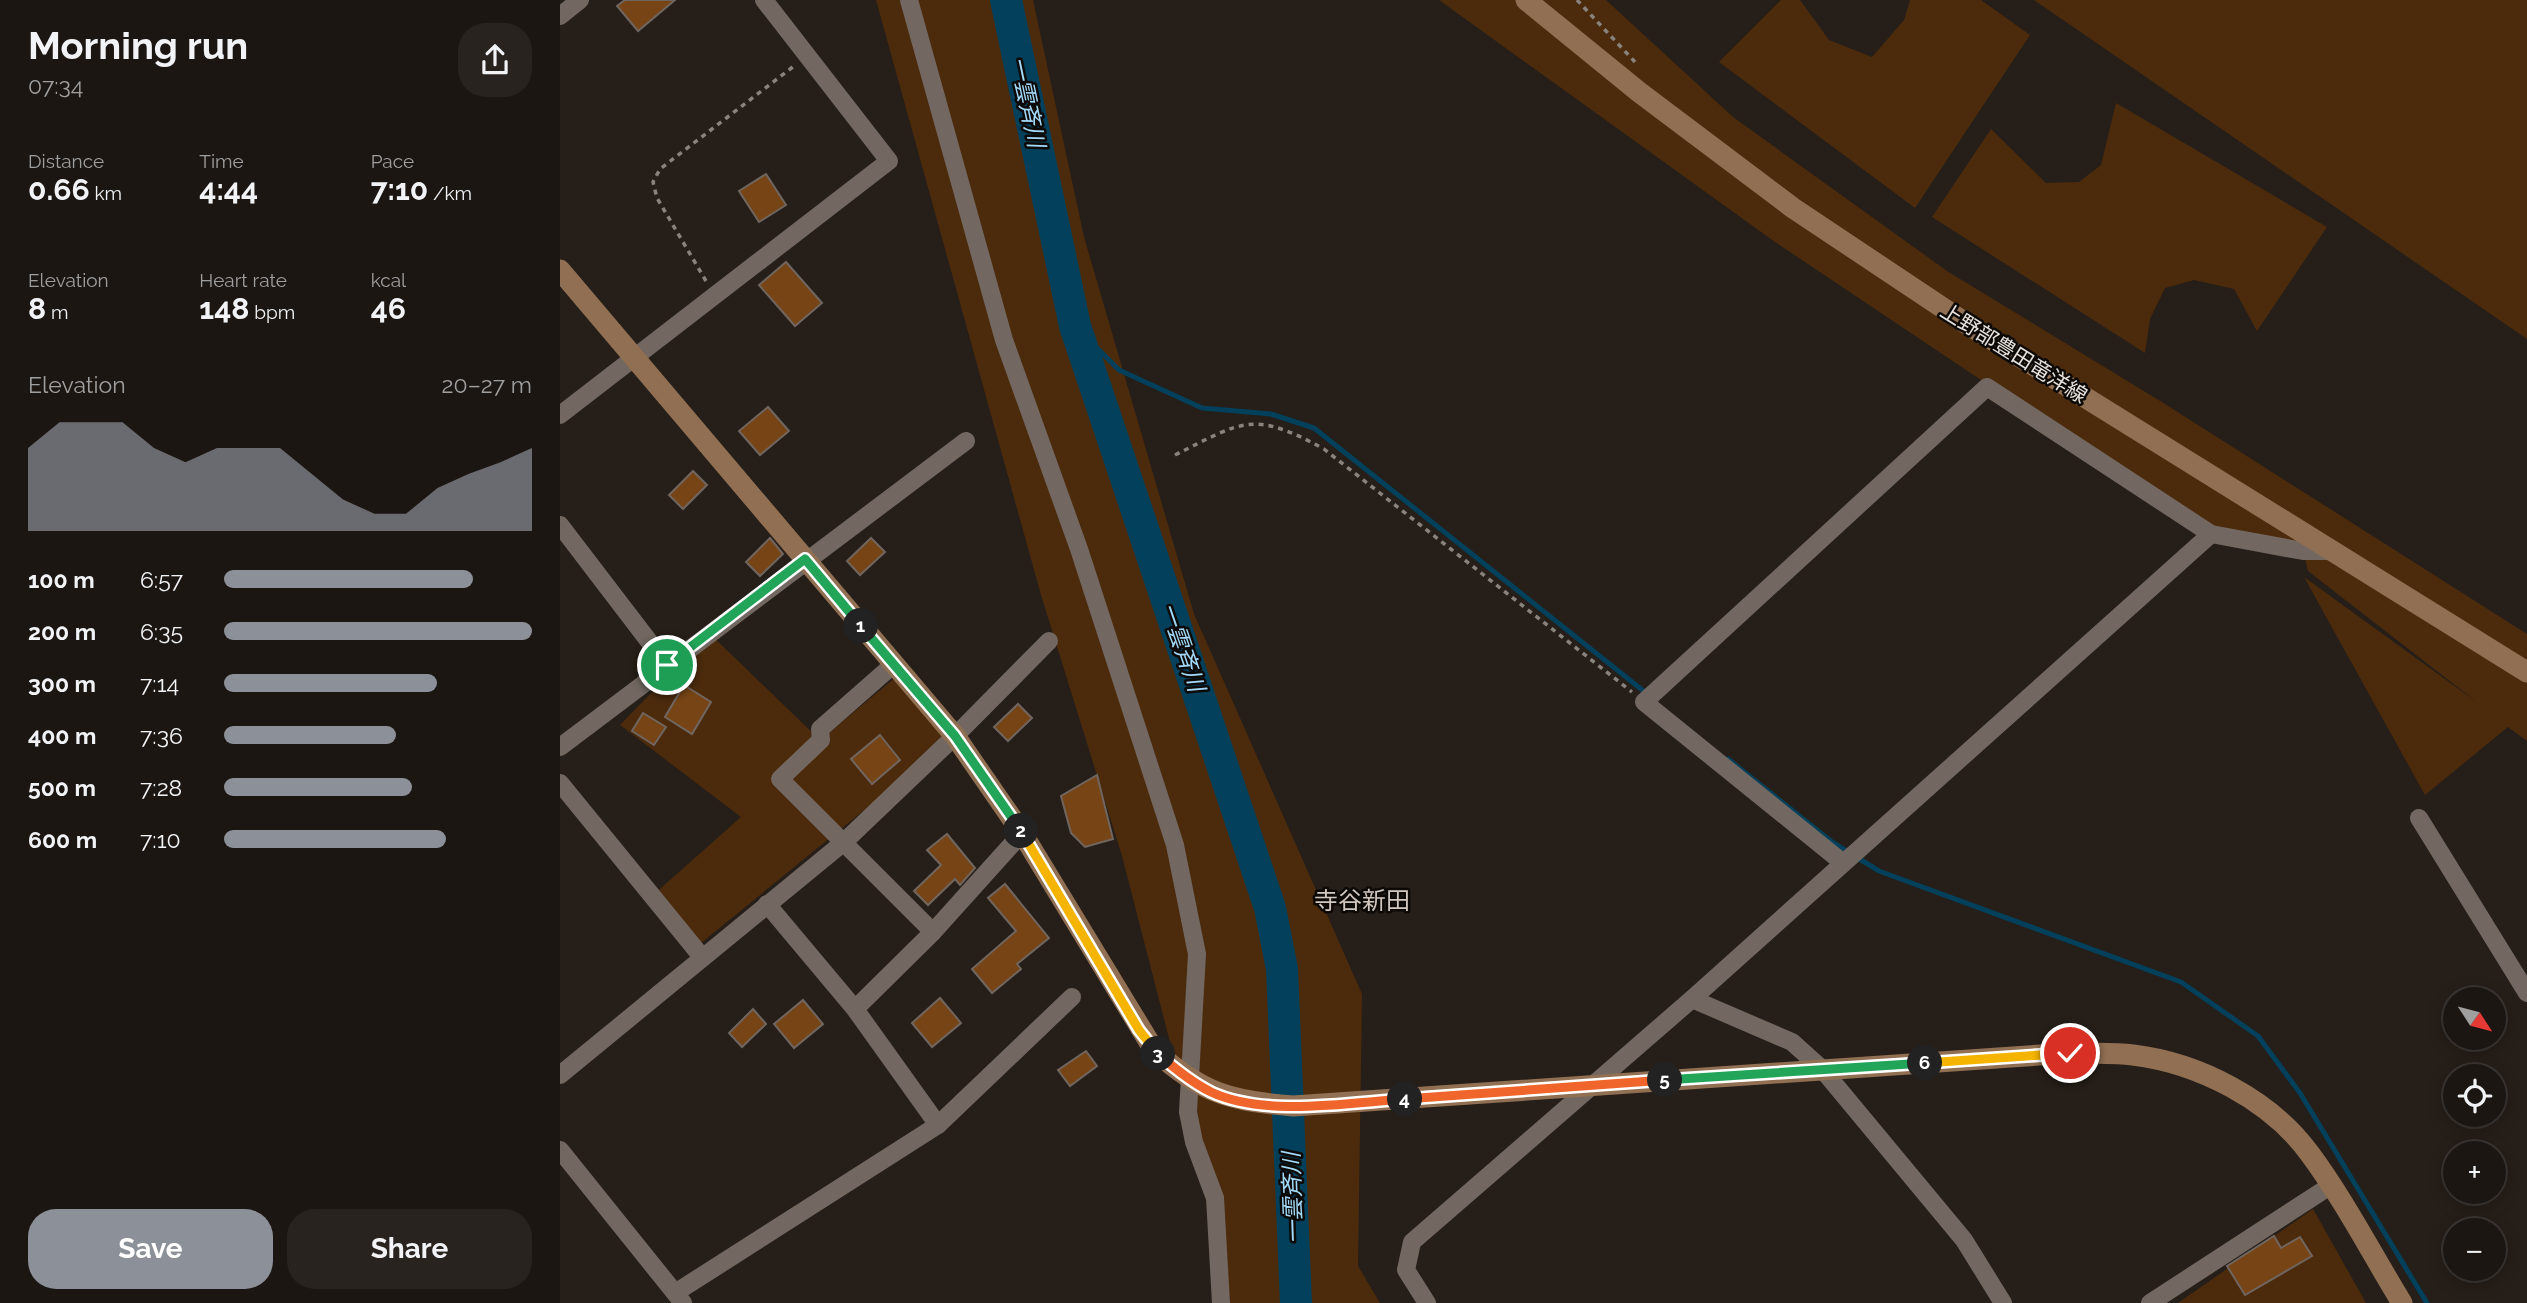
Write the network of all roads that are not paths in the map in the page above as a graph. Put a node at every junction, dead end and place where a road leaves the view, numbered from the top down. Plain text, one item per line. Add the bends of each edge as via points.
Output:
1 (580, 0) edge
2 (764, 0) edge
3 (909, 0) edge
4 (1526, 0) edge
5 (560, 16) edge
6 (560, 270) edge
7 (635, 359) junction
8 (560, 415) edge
9 (966, 441) dead end
10 (560, 525) edge
11 (2211, 534) junction
12 (2330, 551) junction
13 (805, 559) junction
14 (1049, 641) dead end
15 (894, 664) junction
16 (667, 665) junction
17 (2527, 671) edge
18 (955, 736) junction
19 (560, 747) edge
20 (560, 783) edge
21 (2420, 818) dead end
22 (1022, 833) junction
23 (844, 842) junction
24 (1842, 862) junction
25 (767, 904) junction
26 (933, 932) junction
27 (702, 957) junction
28 (2527, 993) edge
29 (1072, 997) dead end
30 (1692, 999) junction
31 (855, 1009) junction
32 (1822, 1069) junction
33 (560, 1075) edge
34 (1190, 1079) junction
35 (1590, 1086) junction
36 (938, 1125) junction
37 (560, 1150) edge
38 (2330, 1186) junction
39 (679, 1298) edge
40 (1221, 1303) edge
41 (1427, 1303) edge
42 (2003, 1303) edge
43 (2150, 1303) edge
44 (2402, 1303) edge

1 - 5 street
2 - 7 street via 889,161
3 - 34 street via 1004,340 1079,549 1175,845 1196,954
4 - 12 street, 上野部豊田竜洋線 via 1793,208 1967,324
6 - 7 street
7 - 8 street
7 - 13 street
9 - 13 street
10 - 16 street
11 - 12 street via 2303,551
11 - 24 street
11 - 24 street via 1987,387 1644,702
12 - 17 street, 上野部豊田竜洋線
13 - 15 street
13 - 16 street
14 - 18 street
15 - 18 street
15 - 23 street via 820,729 821,740 780,779
16 - 19 street
18 - 22 street
18 - 23 street
20 - 27 street
21 - 28 street
22 - 26 street
22 - 34 street via 1139,1030 1154,1050
23 - 25 street
23 - 26 street
24 - 30 street
25 - 27 street
25 - 31 street
26 - 31 street
27 - 33 street
29 - 36 street
30 - 32 street via 1792,1042
30 - 35 street
31 - 36 street
32 - 35 street
32 - 38 street via 2070,1053 2134,1055 2218,1080 2252,1099 2309,1153
32 - 42 street via 1964,1240
34 - 35 street via 1225,1097 1293,1106
34 - 40 street via 1188,1112 1194,1142 1215,1198
35 - 41 street via 1412,1241 1406,1270
36 - 39 street
37 - 39 street
38 - 43 street
38 - 44 street

